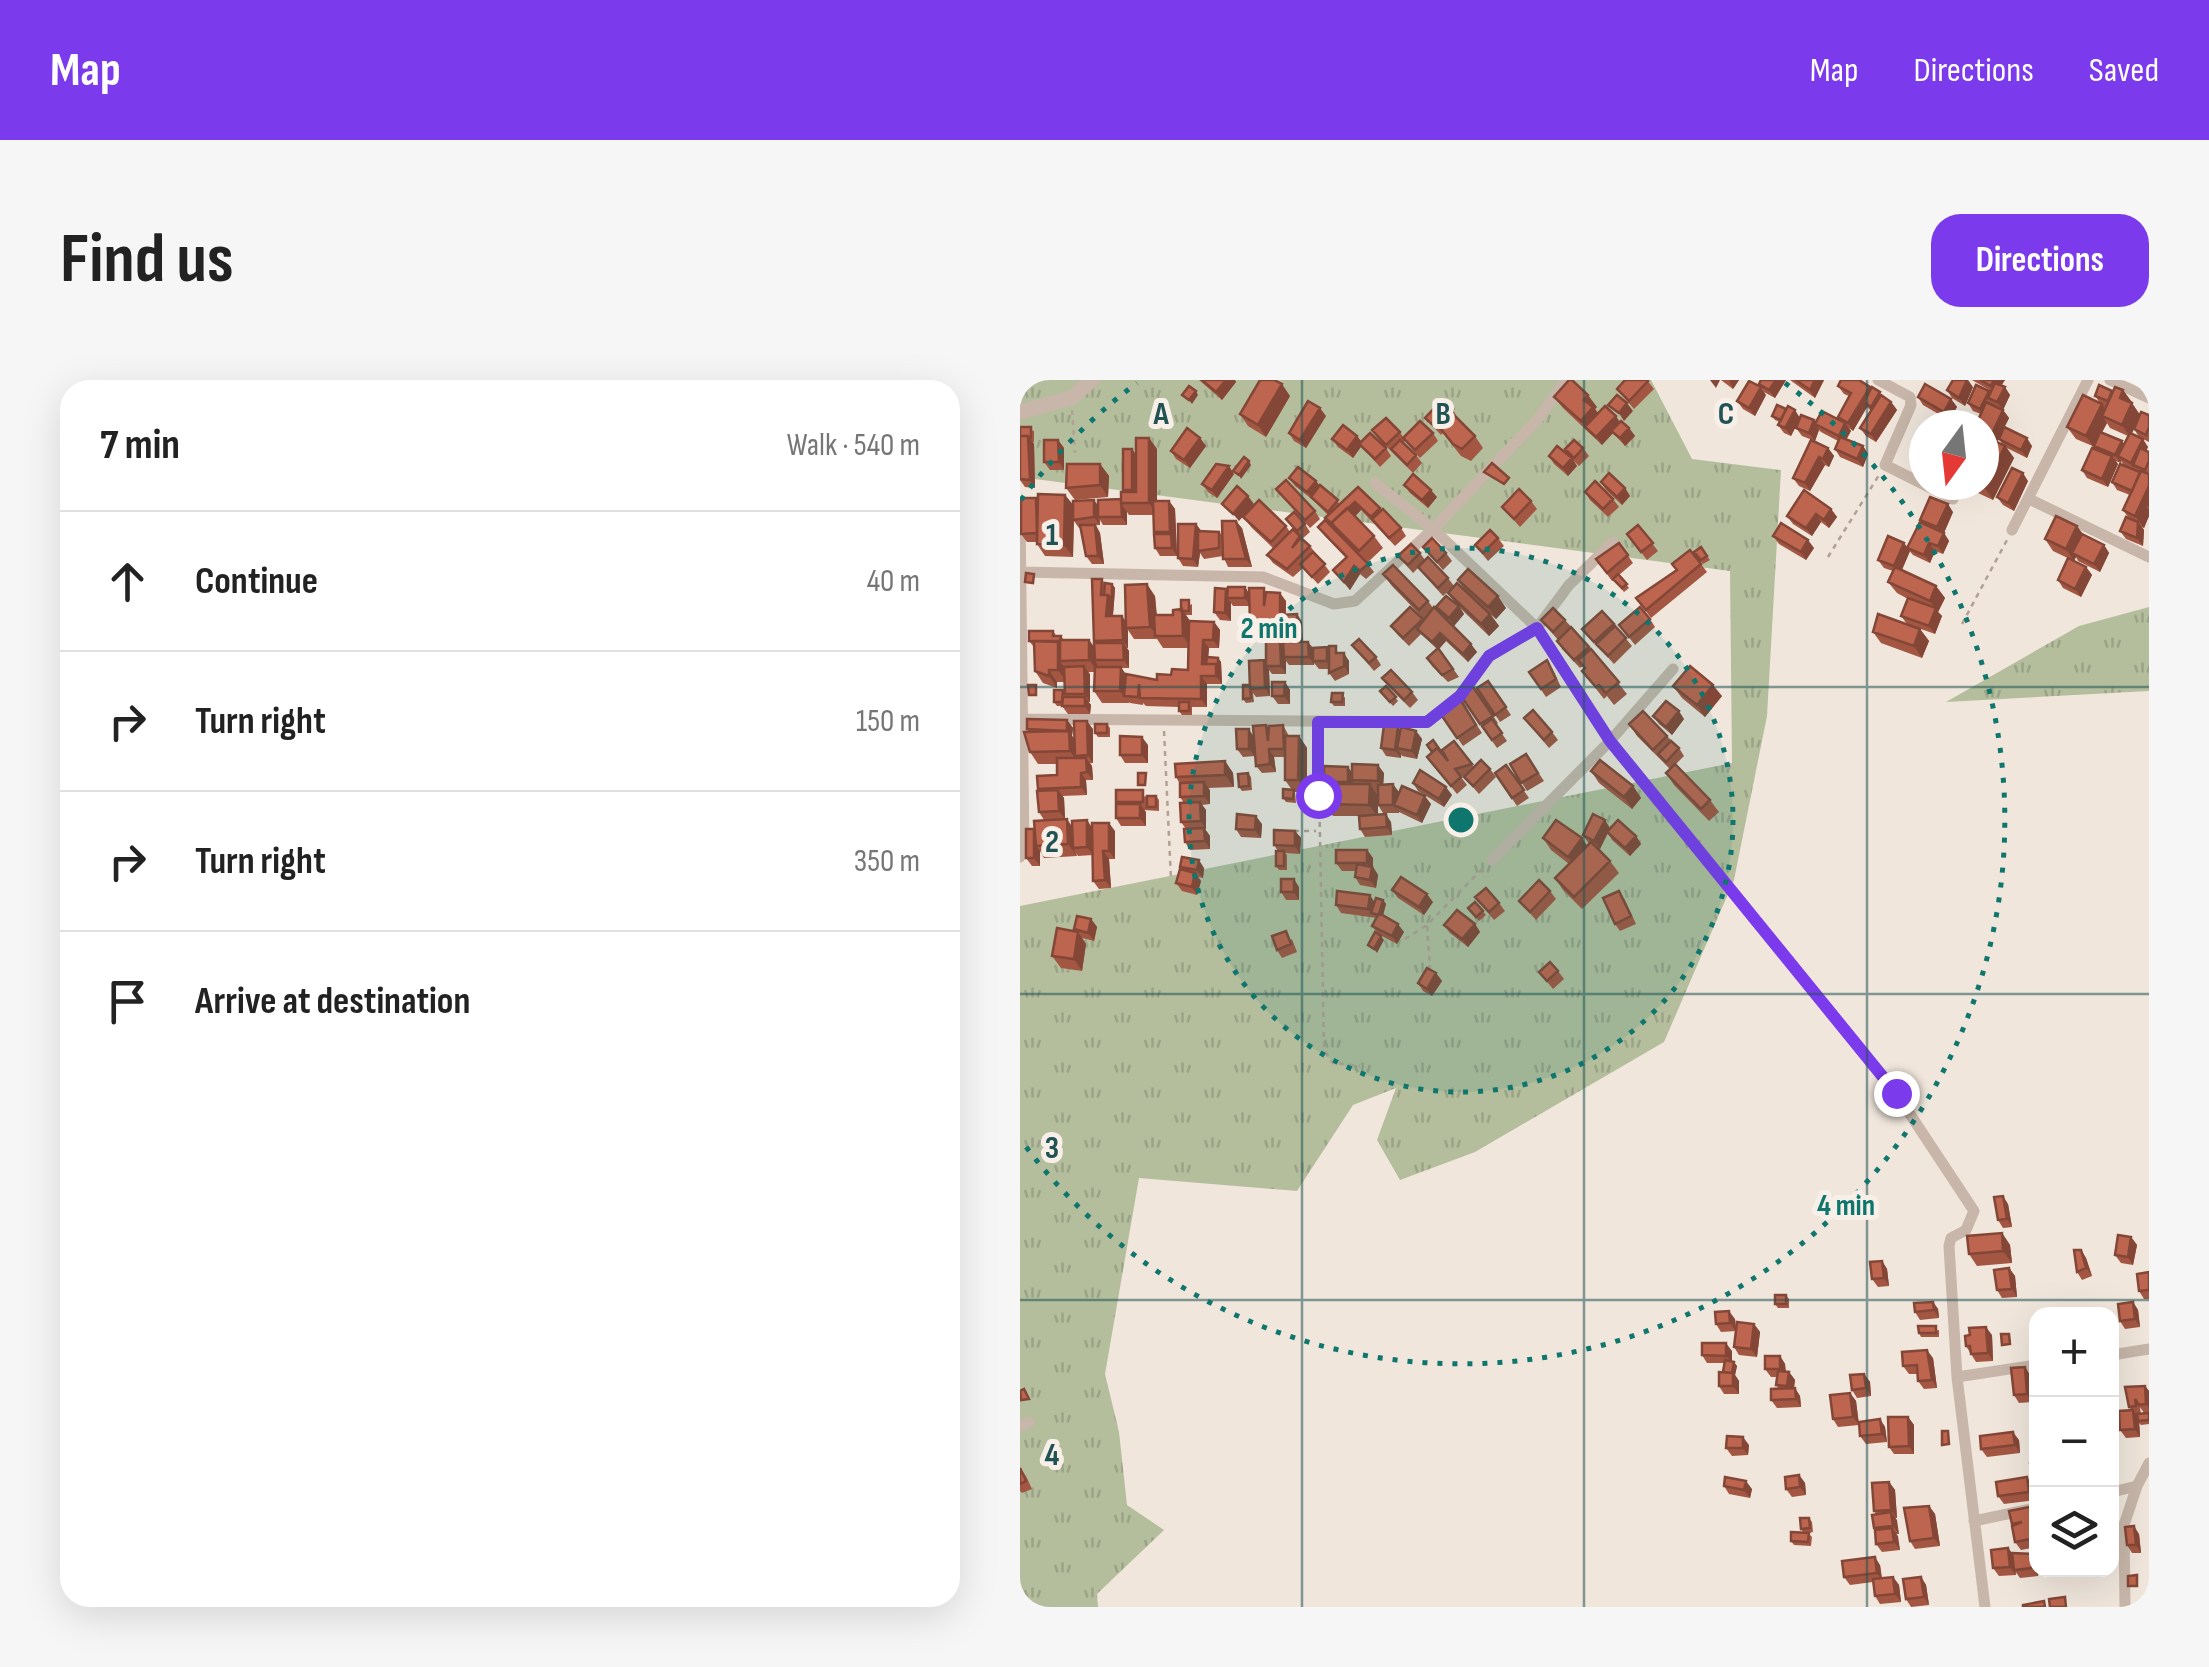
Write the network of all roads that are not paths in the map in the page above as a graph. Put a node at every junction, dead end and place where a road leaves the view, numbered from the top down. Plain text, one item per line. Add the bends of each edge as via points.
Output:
1 (1092, 380) edge
2 (1566, 380) edge
3 (1878, 380) edge
4 (2088, 380) edge
5 (2110, 380) edge
6 (2149, 398) edge
7 (1020, 412) edge
8 (1909, 478) edge
9 (1375, 483) dead end
10 (2028, 498) junction
11 (1020, 513) edge
12 (1433, 529) junction
13 (2012, 530) road end
14 (1613, 542) edge
15 (2149, 557) edge
16 (1021, 572) edge
17 (1537, 628) junction
18 (1673, 669) dead end
19 (1022, 718) edge
20 (1610, 741) junction
21 (1020, 857) edge
22 (1492, 860) road end
23 (2149, 1349) edge
24 (2119, 1354) edge
25 (2029, 1367) edge
26 (1957, 1377) junction
27 (2149, 1464) edge
28 (2137, 1486) junction
29 (2119, 1490) edge
30 (2029, 1509) edge
31 (1974, 1521) junction
32 (1985, 1607) edge
33 (2125, 1607) edge

1 - 7 street via 1071,398
2 - 12 street via 1554,402
3 - 8 street via 1910,397 1885,466
4 - 10 street
5 - 6 street
9 - 12 street
10 - 13 street
10 - 15 street
11 - 16 street
12 - 16 street via 1344,604 1263,577
12 - 17 street
14 - 17 street
16 - 19 street
17 - 19 street via 1489,656 1460,696 1427,722
17 - 20 street
18 - 20 street
19 - 21 street
20 - 22 street
20 - 26 street via 1896,1093 1971,1204 1972,1221 1949,1246
23 - 24 street
25 - 26 street
26 - 31 street
27 - 28 street
28 - 29 street
28 - 33 street via 2124,1526
30 - 31 street
31 - 32 street

